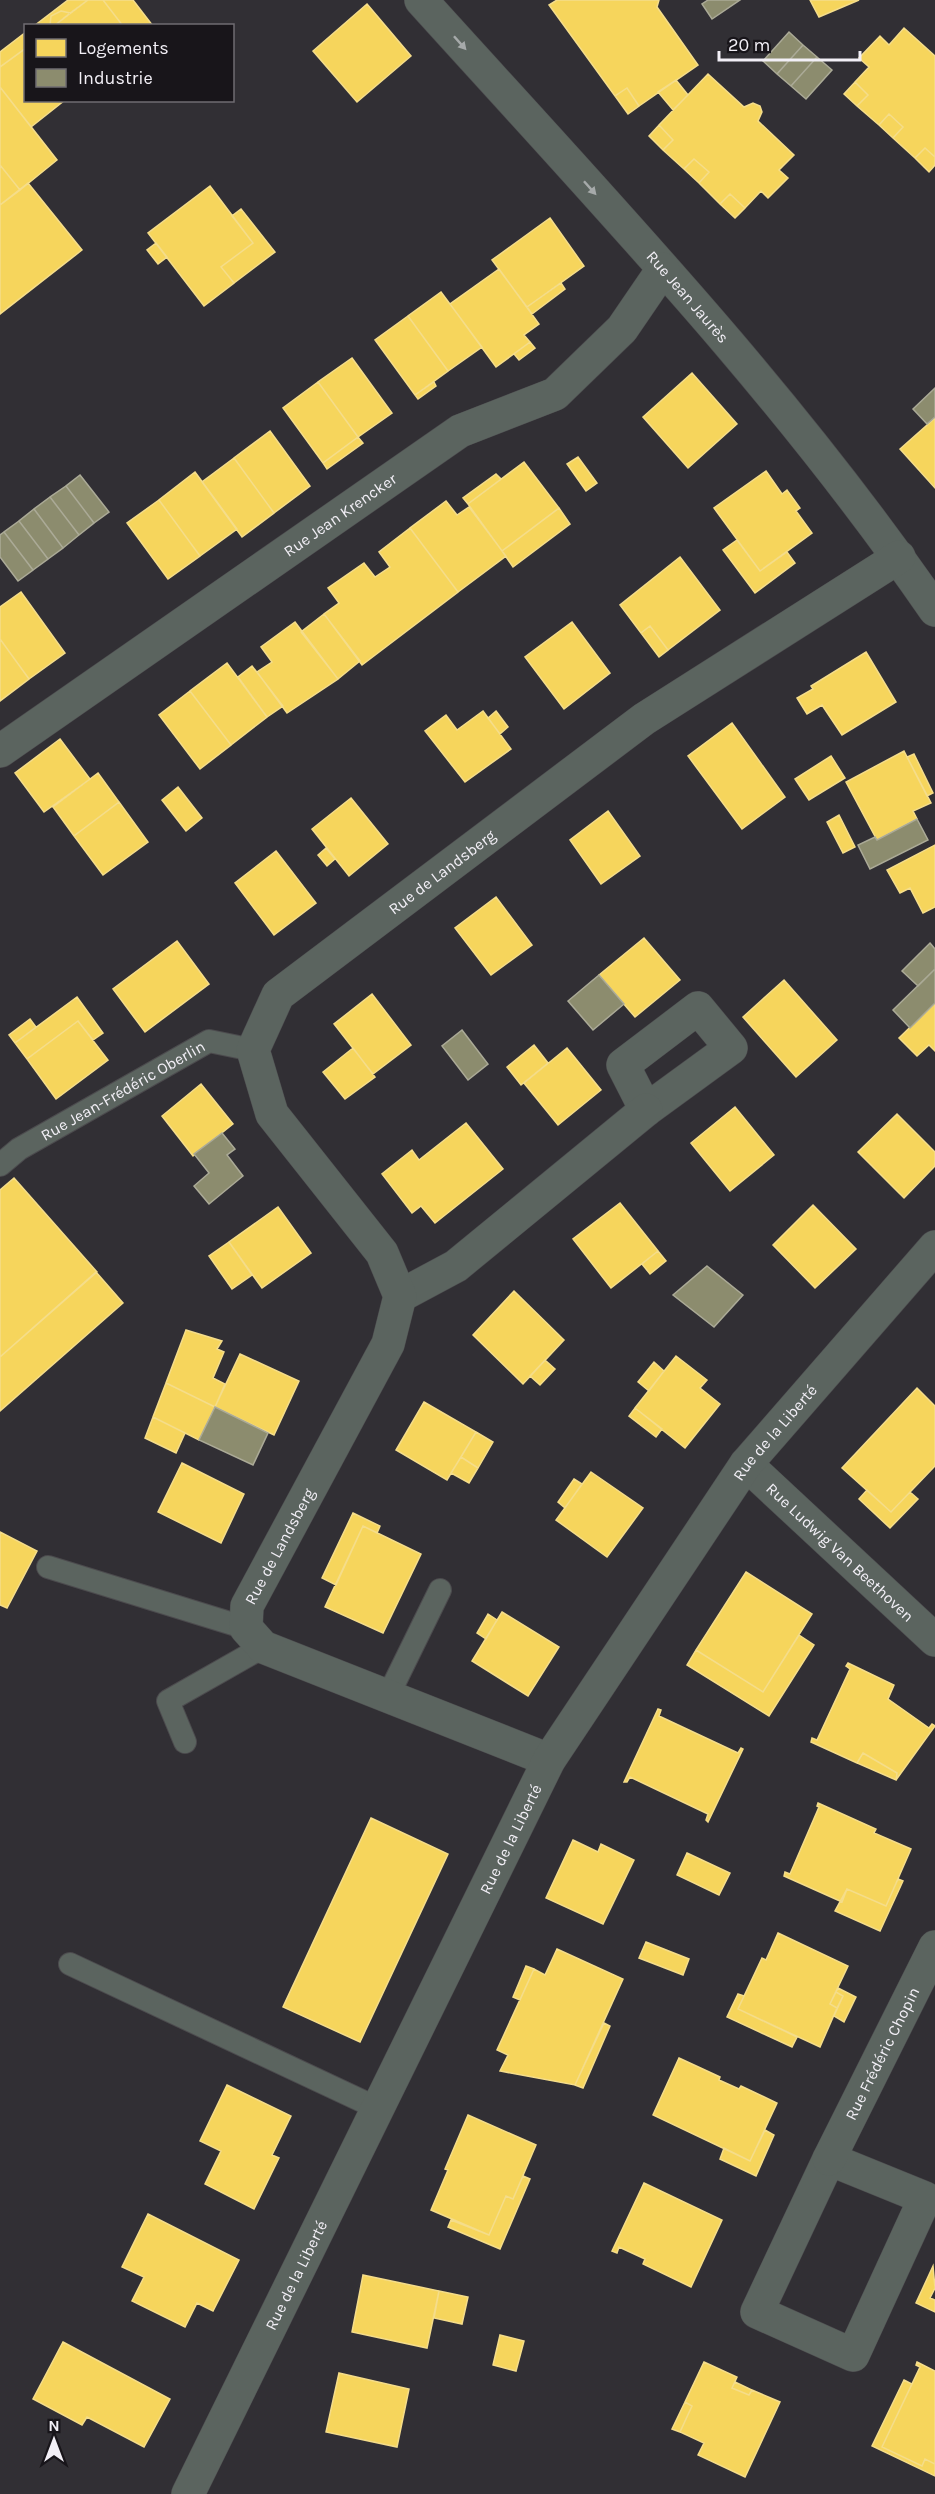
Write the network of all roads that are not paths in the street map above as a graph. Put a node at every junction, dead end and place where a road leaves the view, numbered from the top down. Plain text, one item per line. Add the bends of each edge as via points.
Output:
1 (421, 0) edge
2 (663, 269) junction
3 (899, 557) junction
4 (935, 610) edge
5 (0, 751) edge
6 (253, 1050) junction
7 (646, 1110) dead end
8 (0, 1165) edge
9 (935, 1247) edge
10 (400, 1296) junction
11 (746, 1464) junction
12 (48, 1566) dead end
13 (440, 1590) dead end
14 (254, 1637) junction
15 (935, 1640) edge
16 (388, 1696) junction
17 (184, 1742) dead end
18 (549, 1760) junction
19 (935, 1947) edge
20 (70, 1964) dead end
21 (377, 2108) junction
22 (829, 2159) junction
23 (188, 2494) edge

1 -> 2 street, Rue Jean Jaurès
2 - 3 street, Rue Jean Jaurès via 761,380
2 - 5 street, Rue Jean Krencker via 622,329 555,394 460,431
3 - 4 street, Rue Jean Jaurès
3 - 6 street, Rue de Landsberg via 644,719 278,995
6 - 8 lane, Rue Jean-Frédéric Oberlin via 209,1041 19,1149
6 - 10 street via 272,1114 382,1253
7 - 10 street via 456,1266
9 - 11 street, Rue de la Liberté
10 - 14 street, Rue de Landsberg via 388,1344 247,1606
11 - 15 street, Rue Ludwig Van Beethoven
11 - 18 street, Rue de la Liberté
12 - 14 lane
13 - 16 lane
14 - 16 street
14 - 17 lane via 168,1701
16 - 18 street
18 - 21 street, Rue de la Liberté
19 - 22 street, Rue Frédéric Chopin
20 - 21 lane
21 - 23 street, Rue de la Liberté
22 - 22 street, Rue Frédéric Chopin via 925,2198 853,2355 757,2312

